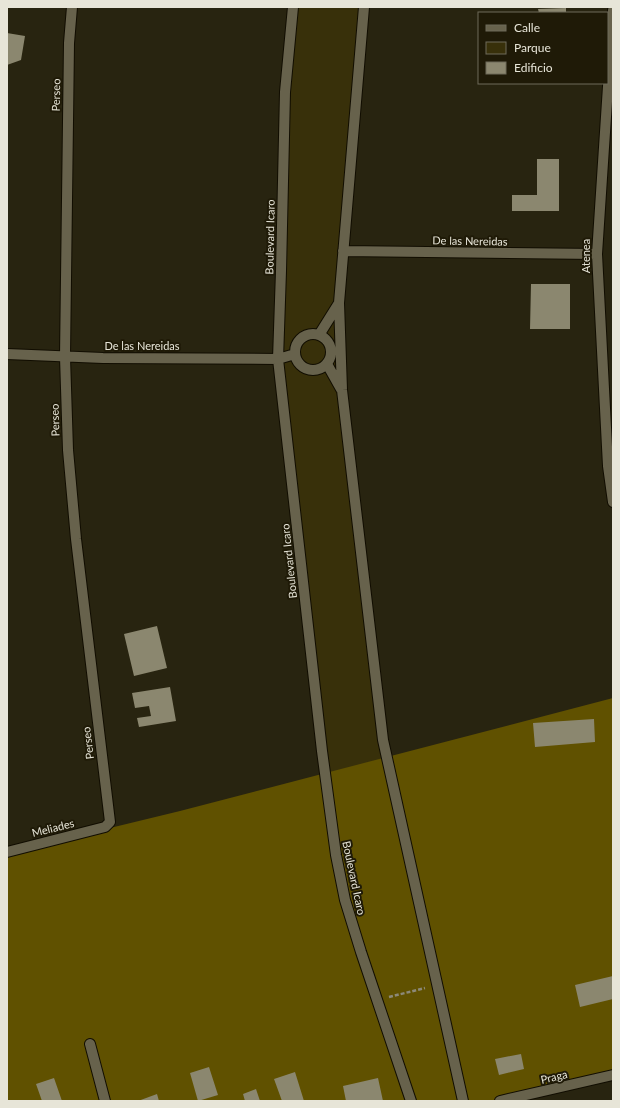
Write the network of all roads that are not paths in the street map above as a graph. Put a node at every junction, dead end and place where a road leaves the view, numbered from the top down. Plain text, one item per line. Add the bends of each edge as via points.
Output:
1 (72, 7) edge
2 (293, 7) edge
3 (364, 7) edge
4 (613, 10) edge
5 (343, 251) junction
6 (597, 254) junction
7 (339, 303) junction
8 (319, 335) junction
9 (7, 354) edge
10 (295, 354) junction
11 (65, 357) junction
12 (278, 359) junction
13 (327, 364) junction
14 (342, 390) junction
15 (613, 502) edge
16 (105, 827) joint
17 (7, 852) edge
18 (90, 1044) dead end
19 (613, 1076) edge
20 (105, 1101) edge
21 (411, 1101) edge
22 (463, 1101) edge
23 (500, 1101) edge

1 - 11 street, Perseo via 69,51
2 - 12 street, Boulevard Icaro via 285,92
3 - 5 street
4 - 6 street, Atenea
5 - 6 street, De las Nereidas
5 - 7 street
6 - 15 street, Atenea via 608,466
7 - 8 street
7 - 14 street
8 - 10 street via 313,334 302,338
8 - 13 street via 331,347 332,353
9 - 11 street, De las Nereidas
10 - 12 street, De las Nereidas
10 - 13 street via 305,368 317,370
11 - 12 street, De las Nereidas
11 - 16 street, Perseo via 68,450 76,539 110,822
12 - 21 street, Boulevard Icaro via 336,856 345,900
13 - 14 street
14 - 22 street via 383,740
16 - 17 street, Meliades
18 - 20 street
19 - 23 street, Praga

